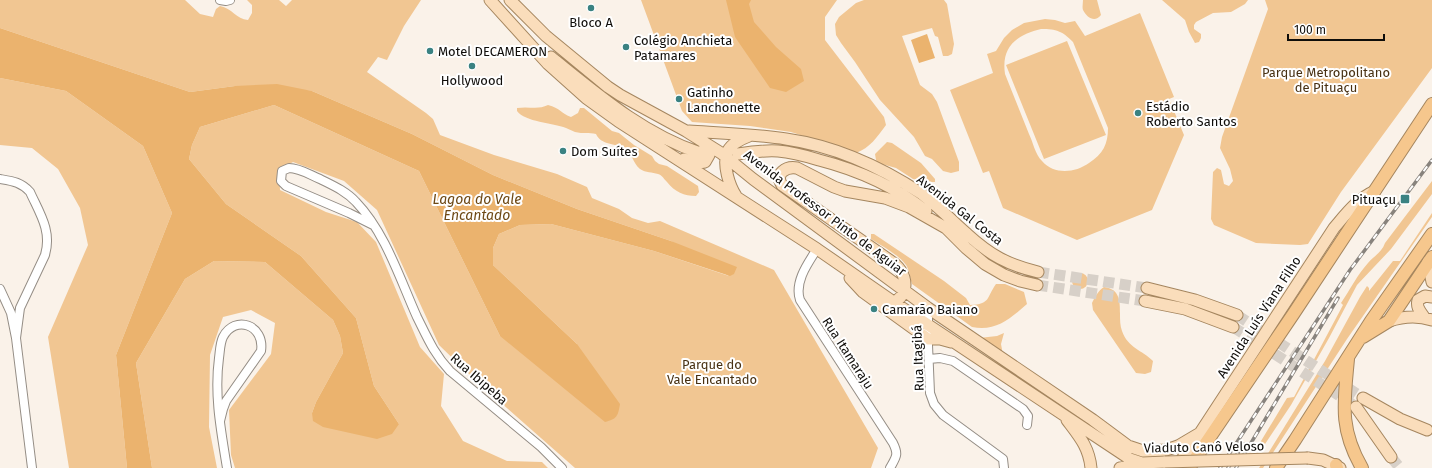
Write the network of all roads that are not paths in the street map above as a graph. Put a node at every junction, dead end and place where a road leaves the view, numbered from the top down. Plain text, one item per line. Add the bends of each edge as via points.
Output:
1 (220, 0) edge
2 (230, 0) edge
3 (490, 0) edge
4 (510, 0) edge
5 (522, 36) junction
6 (1432, 104) edge
7 (686, 131) junction
8 (751, 136) junction
9 (703, 141) junction
10 (670, 154) junction
11 (700, 154) dead end
12 (738, 154) dead end
13 (726, 157) junction
14 (0, 179) edge
15 (754, 179) junction
16 (730, 181) junction
17 (1375, 191) junction
18 (737, 197) junction
19 (373, 225) junction
20 (946, 228) junction
21 (1432, 234) edge
22 (817, 249) junction
23 (833, 260) junction
24 (1430, 260) edge
25 (1038, 272) tunnel mouth
26 (1432, 282) edge
27 (1038, 285) tunnel mouth
28 (1147, 288) tunnel mouth
29 (0, 289) edge
30 (905, 290) junction
31 (1432, 297) edge
32 (1145, 301) tunnel mouth
33 (894, 303) junction
34 (22, 304) junction
35 (879, 304) junction
36 (8, 305) junction
37 (928, 308) junction
38 (1237, 315) tunnel mouth
39 (1428, 318) edge
40 (1389, 321) junction
41 (928, 324) junction
42 (1233, 327) tunnel mouth
43 (16, 338) junction
44 (928, 339) junction
45 (1360, 339) junction
46 (957, 343) junction
47 (1348, 357) junction
48 (928, 359) junction
49 (1363, 398) tunnel mouth
50 (1356, 407) tunnel mouth
51 (1062, 414) junction
52 (220, 421) junction
53 (1027, 425) dead end
54 (1427, 430) dead end
55 (1200, 433) junction
56 (1295, 440) junction
57 (1391, 457) tunnel mouth
58 (1142, 463) junction
59 (1338, 467) edge
60 (32, 468) edge
61 (227, 468) edge
62 (562, 468) edge
63 (890, 468) edge
64 (1004, 468) edge
65 (1091, 468) edge
66 (1120, 468) edge
67 (1176, 468) edge
68 (1189, 468) edge
69 (1276, 468) edge
70 (1287, 468) edge
71 (1362, 468) edge

1 - 2 street
3 - 5 main road
4 - 7 main road, Avenida Professor Pinto de Aguiar via 546,36 608,87
5 - 10 main road via 548,64 586,98
5 - 11 main road via 618,110 674,144
6 - 17 highway, Avenida Luís Viana Filho
7 - 8 main road, Avenida Gal Costa
7 - 9 main road, Avenida Professor Pinto de Aguiar
8 - 13 main road via 735,143
8 - 25 main road, Avenida Gal Costa via 812,144 874,166 924,196 986,250 1017,267
9 - 10 main road via 709,155 705,162 694,162
9 - 13 main road, Avenida Professor Pinto de Aguiar
10 - 18 main road
12 - 20 main road via 777,151 842,166 894,188
13 - 15 main road, Avenida Professor Pinto de Aguiar
13 - 16 main road
14 - 34 street via 14,181 26,187 47,231 45,255
15 - 16 main road via 735,174
15 - 30 main road, Avenida Professor Pinto de Aguiar
16 - 18 main road
17 - 55 main road, Avenida Luís Viana Filho via 1355,204 1334,228
17 - 68 highway, Avenida Luís Viana Filho
18 - 22 main road
19 - 19 street, Rua Ibipeba via 355,201 345,193 298,170 289,168 282,172 280,181 286,186 349,212
19 - 62 street, Rua Ibipeba via 439,359
20 - 27 main road via 985,264 1020,281
20 - 30 main road via 909,207 885,198 845,191 802,169 792,167 781,173 779,178 782,185 901,269
21 - 45 highway
22 - 23 main road
22 - 63 street, Rua Itamaraju via 801,277 798,296 893,443 897,455
23 - 33 main road
23 - 35 main road via 863,292
24 - 26 main road
24 - 40 highway
28 - 38 main road via 1195,300
29 - 36 street
30 - 33 main road via 901,298
30 - 37 main road, Avenida Professor Pinto de Aguiar
31 - 39 main road via 1425,296 1418,300 1417,304 1418,309
32 - 42 main road via 1185,310
33 - 35 main road
33 - 41 main road
34 - 36 street
34 - 43 street
35 - 44 main road
36 - 43 street
37 - 41 street, Rua Itagibá
37 - 55 main road, Avenida Professor Pinto de Aguiar via 1128,446 1143,451 1166,450
39 - 40 main road via 1407,317
40 - 45 highway
41 - 44 street, Rua Itagibá
41 - 46 main road
43 - 60 street
44 - 46 main road
44 - 48 street, Rua Itagibá
45 - 47 highway
46 - 51 main road
47 - 56 highway
47 - 71 highway via 1344,400 1345,423 1350,444
48 - 53 street via 953,361 1023,409 1028,416
48 - 64 street, Rua Itagibá via 930,393 934,404 943,415 1003,459
49 - 54 main road via 1400,419
50 - 57 main road
51 - 58 main road, Viaduto Canô Veloso via 1130,458
51 - 65 main road via 1085,444
52 - 52 street via 216,384 222,339 226,331 232,327 245,325 261,337 261,351 226,401
52 - 61 street
55 - 67 main road, Avenida Luís Viana Filho
56 - 69 highway
56 - 70 highway
58 - 59 main road, Viaduto Canô Veloso, bridge via 1308,458 1323,460
58 - 66 main road

